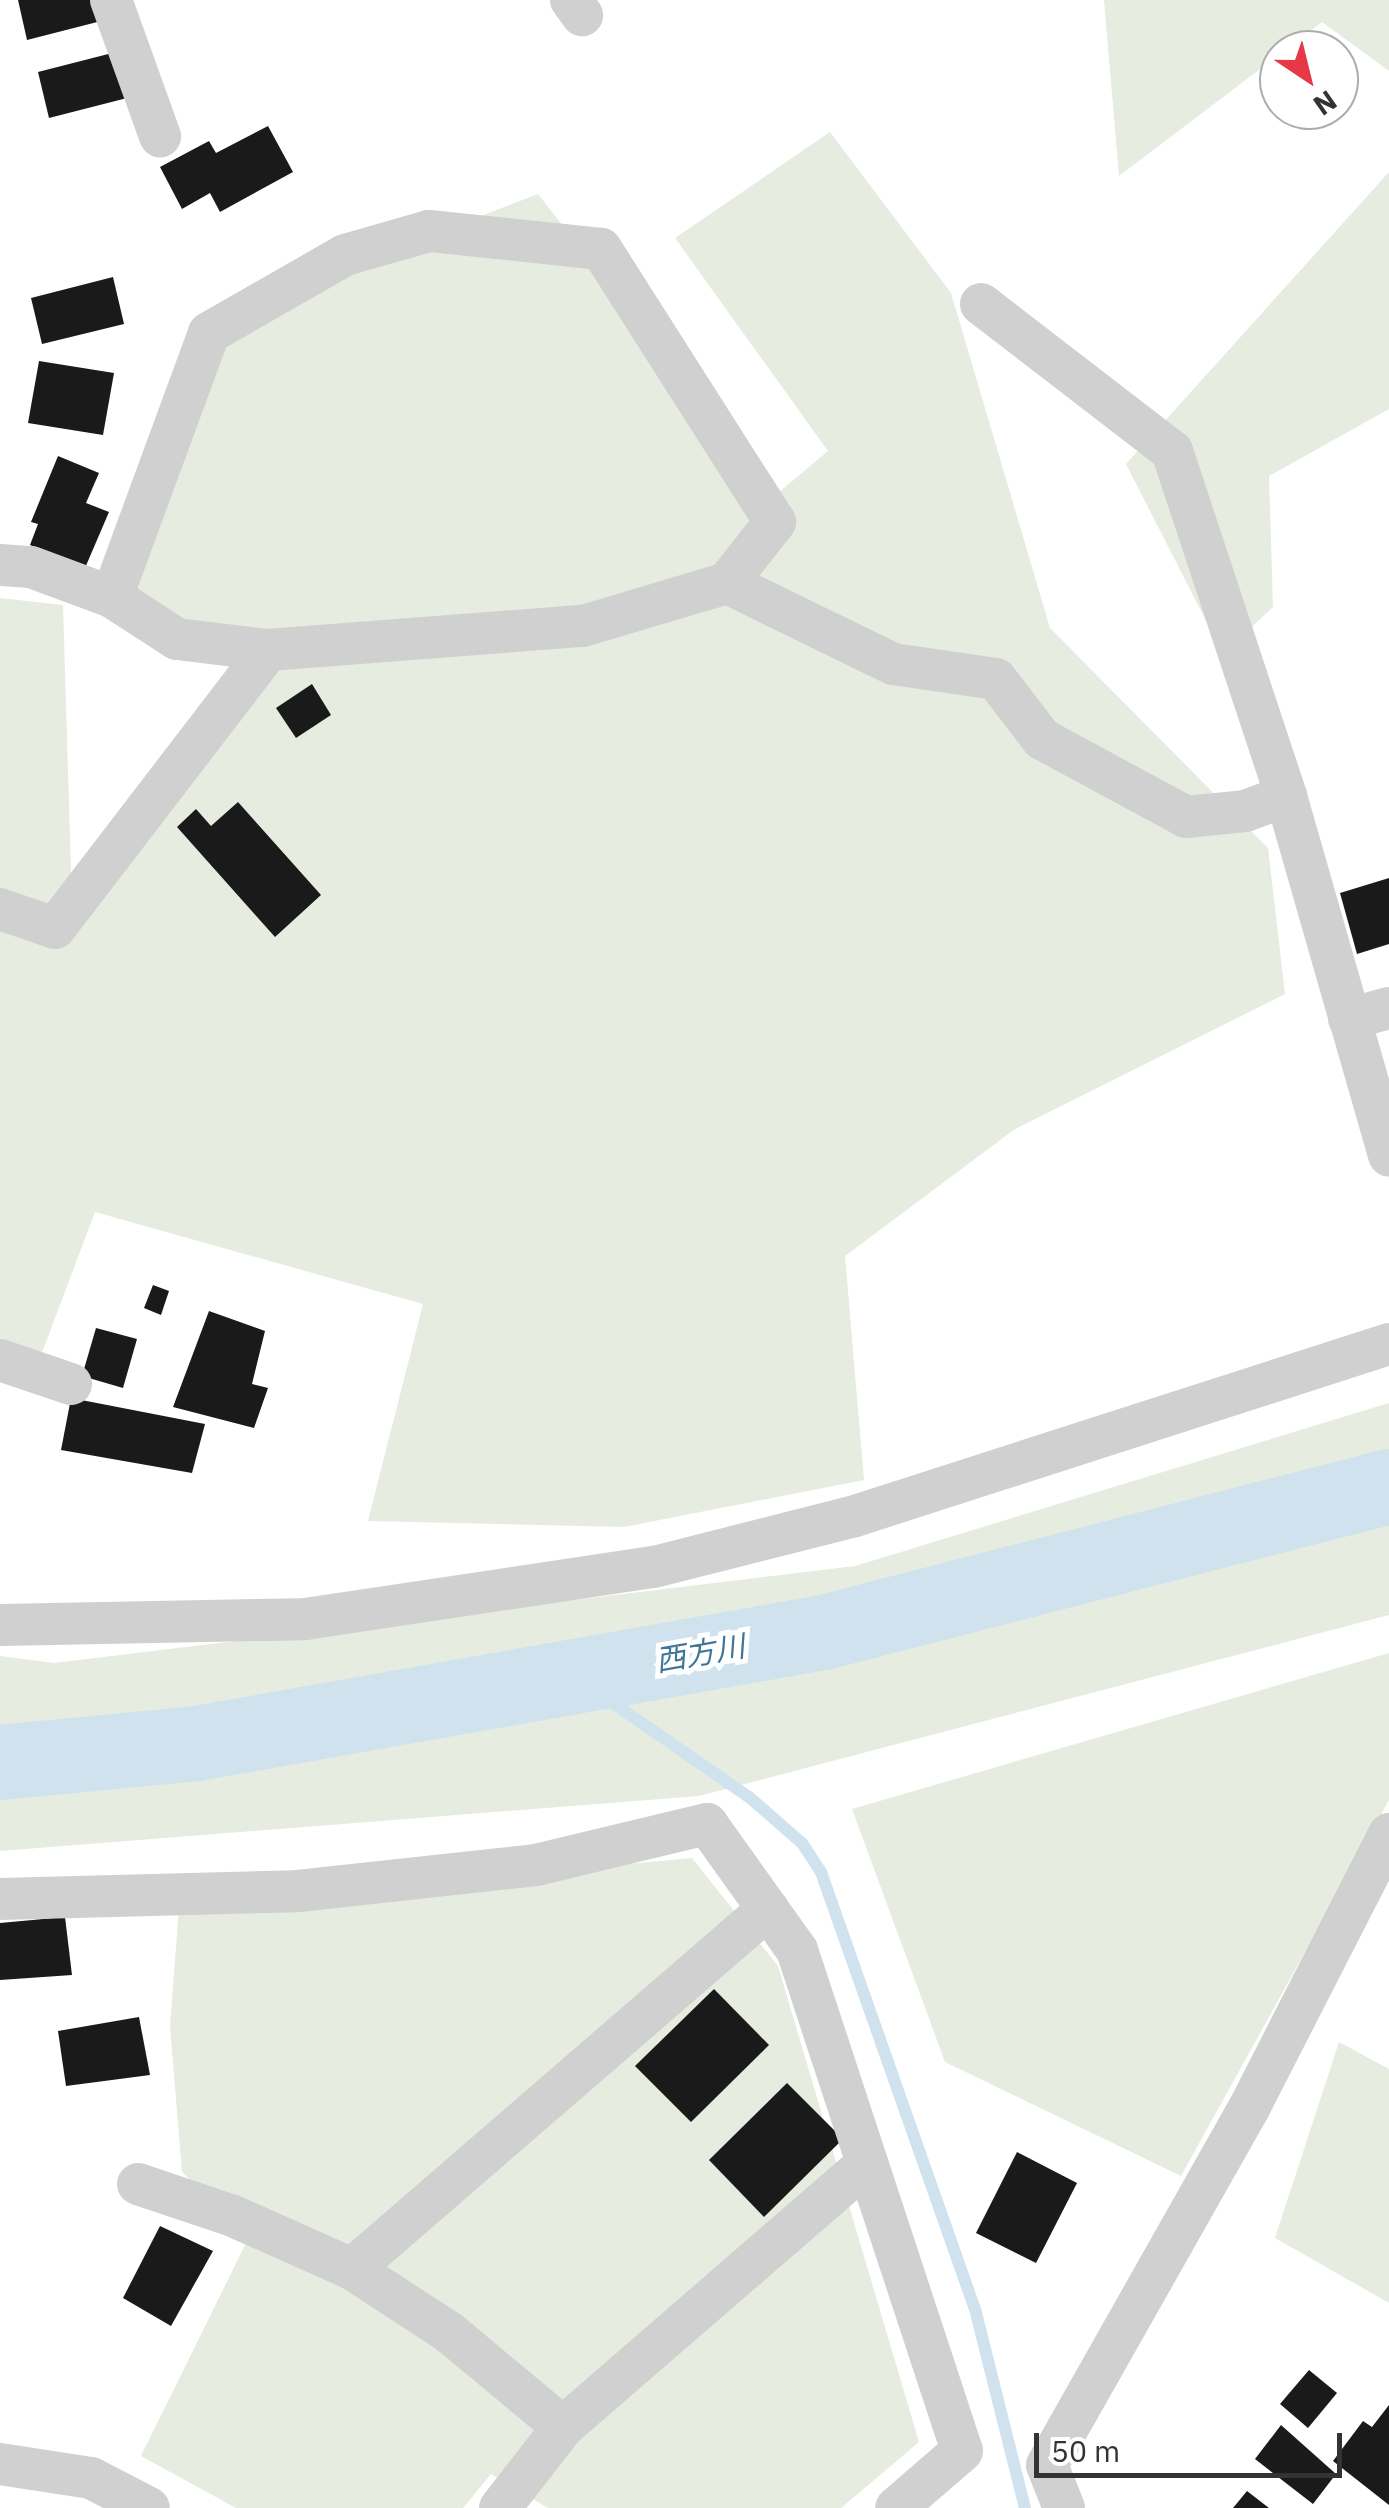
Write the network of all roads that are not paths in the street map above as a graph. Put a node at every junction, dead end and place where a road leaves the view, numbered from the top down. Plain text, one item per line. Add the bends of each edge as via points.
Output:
1 (110, 0) edge
2 (160, 136) dead end
3 (981, 304) dead end
4 (0, 565) edge
5 (727, 583) junction
6 (112, 598) junction
7 (268, 650) junction
8 (1286, 796) junction
9 (0, 909) edge
10 (1369, 1013) edge
11 (1389, 1156) edge
12 (1389, 1344) edge
13 (0, 1360) edge
14 (71, 1384) dead end
15 (0, 1625) edge
16 (1389, 1834) edge
17 (0, 1898) edge
18 (768, 1909) junction
19 (867, 2164) junction
20 (138, 2184) dead end
21 (352, 2269) junction
22 (563, 2427) junction
23 (0, 2464) edge
24 (148, 2508) edge
25 (500, 2508) edge
26 (896, 2508) edge
27 (1064, 2508) edge

1 - 2 street
3 - 8 street via 1172,451
4 - 6 street via 31,567
5 - 6 street via 776,522 600,249 429,231 345,255 209,332
5 - 7 street via 583,626
5 - 8 street via 892,664 996,679 1042,738 1186,817 1246,811
6 - 7 street via 177,639
7 - 9 street via 55,928
8 - 10 street
10 - 11 street
12 - 15 street via 855,1516 654,1567 305,1620
13 - 14 street
16 - 27 street via 1249,2108 1047,2466
17 - 18 street via 298,1891 536,1865 707,1824
18 - 19 street via 798,1950
18 - 21 street
19 - 22 street
19 - 26 street via 962,2452
20 - 21 street via 233,2216
21 - 22 street via 450,2333
22 - 25 street
23 - 24 street via 91,2478

